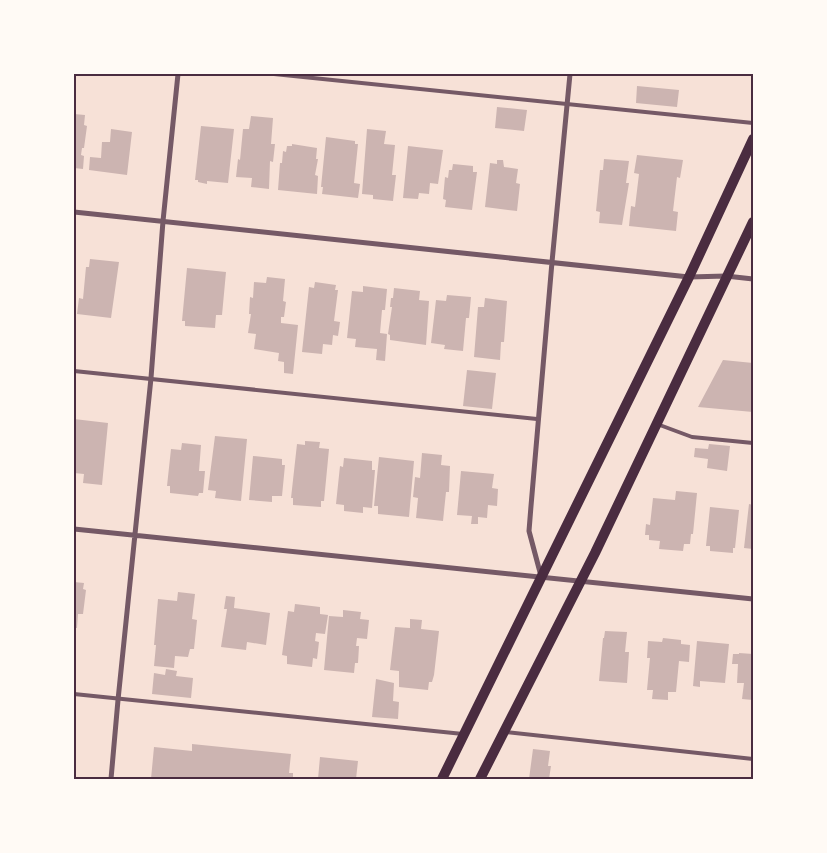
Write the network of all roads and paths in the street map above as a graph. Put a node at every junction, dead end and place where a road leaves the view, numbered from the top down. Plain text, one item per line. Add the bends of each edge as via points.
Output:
1 (178, 74) edge
2 (274, 74) edge
3 (570, 74) edge
4 (568, 105) junction
5 (753, 123) edge
6 (753, 139) edge
7 (74, 212) edge
8 (164, 221) junction
9 (753, 222) edge
10 (552, 262) junction
11 (689, 276) junction
12 (726, 276) junction
13 (753, 279) edge
14 (74, 371) edge
15 (151, 378) junction
16 (538, 419) junction
17 (657, 424) junction
18 (753, 443) edge
19 (74, 529) edge
20 (135, 535) junction
21 (541, 577) junction
22 (580, 581) junction
23 (753, 599) edge
24 (74, 694) edge
25 (118, 700) junction
26 (504, 732) junction
27 (464, 734) junction
28 (753, 759) edge
29 (111, 779) edge
30 (442, 779) edge
31 (480, 779) edge

1 - 8 street
2 - 4 lane
3 - 4 street
4 - 5 lane
4 - 10 street
6 - 11 main road
7 - 8 street
8 - 10 street
8 - 15 street
9 - 12 main road
10 - 11 street
10 - 16 street
11 - 12 street
11 - 21 main road
12 - 13 street
12 - 17 main road
14 - 15 lane
15 - 16 lane
15 - 20 street
16 - 21 street via 530,530
17 - 18 lane via 692,437
17 - 22 main road
19 - 20 street
20 - 21 street
20 - 25 street
21 - 22 street
21 - 27 main road
22 - 23 street
22 - 26 main road
24 - 25 lane
25 - 27 lane
25 - 29 street
26 - 28 lane
26 - 31 main road
27 - 30 main road

